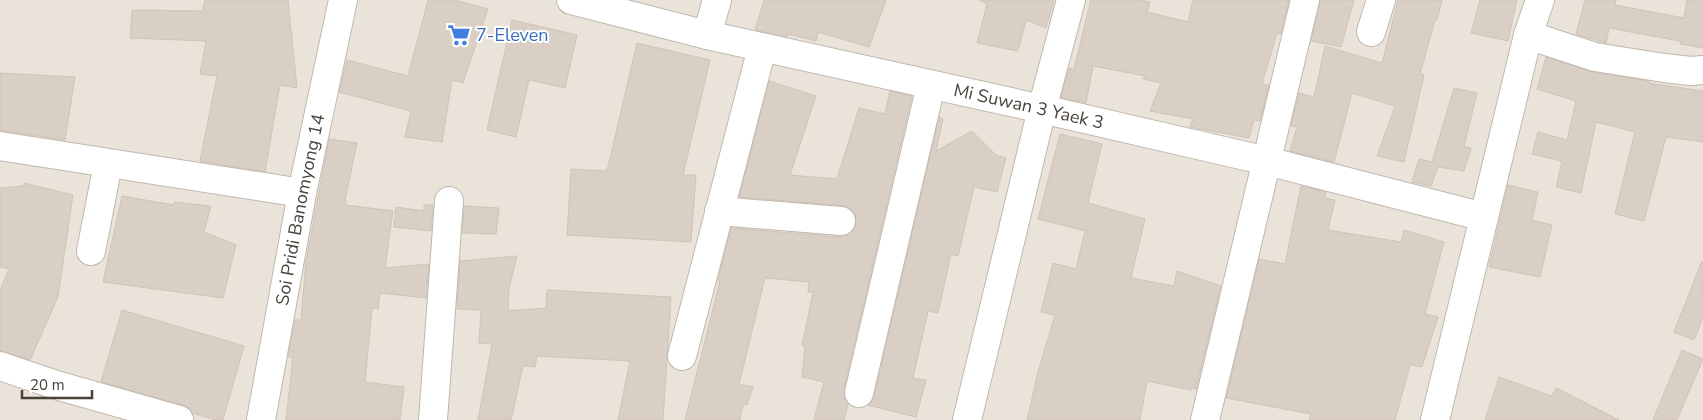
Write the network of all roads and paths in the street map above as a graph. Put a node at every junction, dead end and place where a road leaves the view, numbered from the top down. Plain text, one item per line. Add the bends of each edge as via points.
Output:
1 (343, 0) edge
2 (572, 0) edge
3 (717, 0) edge
4 (1071, 0) edge
5 (1305, 0) edge
6 (1381, 0) edge
7 (1540, 0) edge
8 (1371, 32) dead end
9 (707, 35) junction
10 (1528, 36) junction
11 (762, 48) junction
12 (1703, 70) edge
13 (931, 85) junction
14 (1042, 109) junction
15 (0, 146) edge
16 (1267, 161) junction
17 (108, 164) junction
18 (302, 193) junction
19 (450, 201) dead end
20 (719, 211) junction
21 (1484, 217) junction
22 (841, 221) dead end
23 (91, 251) dead end
24 (682, 356) dead end
25 (0, 366) edge
26 (859, 393) dead end
27 (179, 420) edge
28 (261, 420) edge
29 (433, 420) edge
30 (967, 420) edge
31 (1205, 420) edge
32 (1435, 420) edge

1 - 18 street, Soi Pridi Banomyong 14
2 - 9 street, Mi Suwan 3 Yaek 3
3 - 9 street
4 - 14 street
5 - 16 street
6 - 8 street
7 - 10 street
9 - 11 street, Mi Suwan 3 Yaek 3
10 - 12 street via 1595,57 1664,68
10 - 21 street
11 - 13 street, Mi Suwan 3 Yaek 3
11 - 20 street
13 - 14 street, Mi Suwan 3 Yaek 3
13 - 26 street
14 - 16 street, Mi Suwan 3 Yaek 3
14 - 30 street
15 - 17 street
16 - 21 street, Mi Suwan 3 Yaek 3
16 - 31 street
17 - 18 street
17 - 23 street
18 - 28 street, Soi Pridi Banomyong 14
19 - 29 street
20 - 22 street
20 - 24 street
21 - 32 street
25 - 27 street

